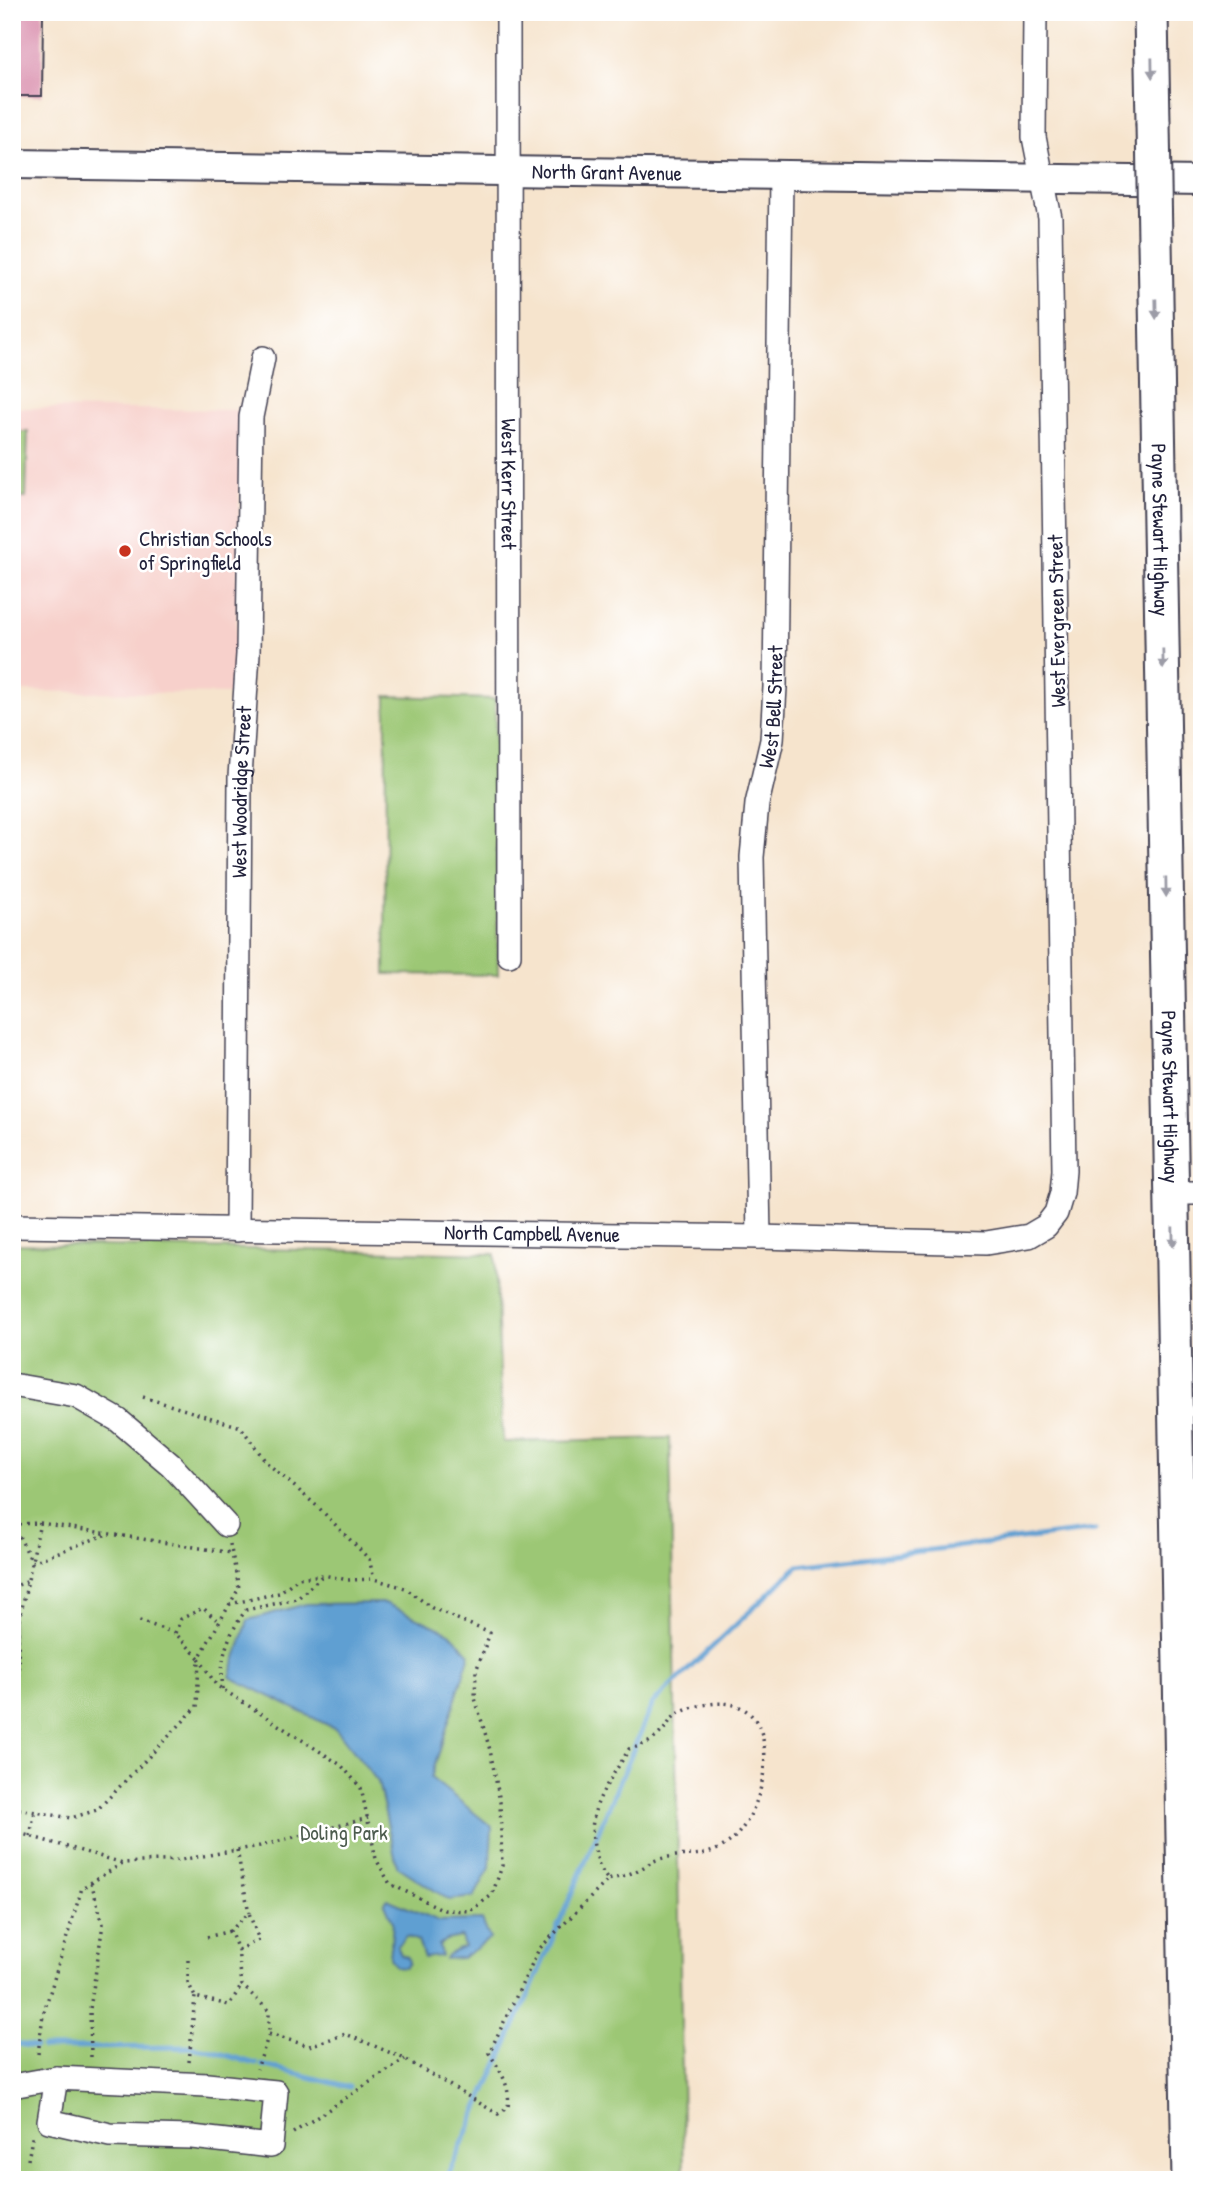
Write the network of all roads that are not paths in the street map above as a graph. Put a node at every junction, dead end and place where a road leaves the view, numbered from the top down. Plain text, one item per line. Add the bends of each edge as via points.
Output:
1 (508, 12) edge
2 (1035, 12) edge
3 (1151, 12) edge
4 (12, 164) edge
5 (510, 171) junction
6 (781, 175) junction
7 (1044, 180) junction
8 (1202, 181) edge
9 (263, 358) dead end
10 (509, 955) dead end
11 (1187, 1193) edge
12 (12, 1226) edge
13 (1046, 1226) joint
14 (237, 1230) junction
15 (759, 1237) junction
16 (12, 1385) edge
17 (226, 1525) road end
18 (56, 2078) junction
19 (12, 2086) edge
20 (1189, 2180) edge

1 - 5 street, West Kerr Street
2 - 7 street, West Evergreen Street via 1034,137
3 -> 11 highway, Payne Stewart Highway, bridge
4 - 5 main road, North Grant Avenue
5 - 6 main road, North Grant Avenue
5 - 10 street, West Kerr Street
6 - 7 main road, North Grant Avenue
6 - 15 street, West Bell Street via 774,701 752,857
7 - 8 main road, North Grant Avenue
7 - 13 street, West Evergreen Street via 1050,218 1064,1171 1056,1213
9 - 14 street, West Woodridge Street via 251,417 248,654 240,777
11 -> 20 highway, Payne Stewart Highway
12 - 14 street, North Campbell Avenue
13 - 15 street, North Campbell Avenue via 1029,1236 986,1243
14 - 15 street, North Campbell Avenue
16 - 17 street via 76,1396 118,1420 172,1465
18 - 18 street via 276,2092 271,2146 192,2137 110,2135 49,2121
18 - 19 street

